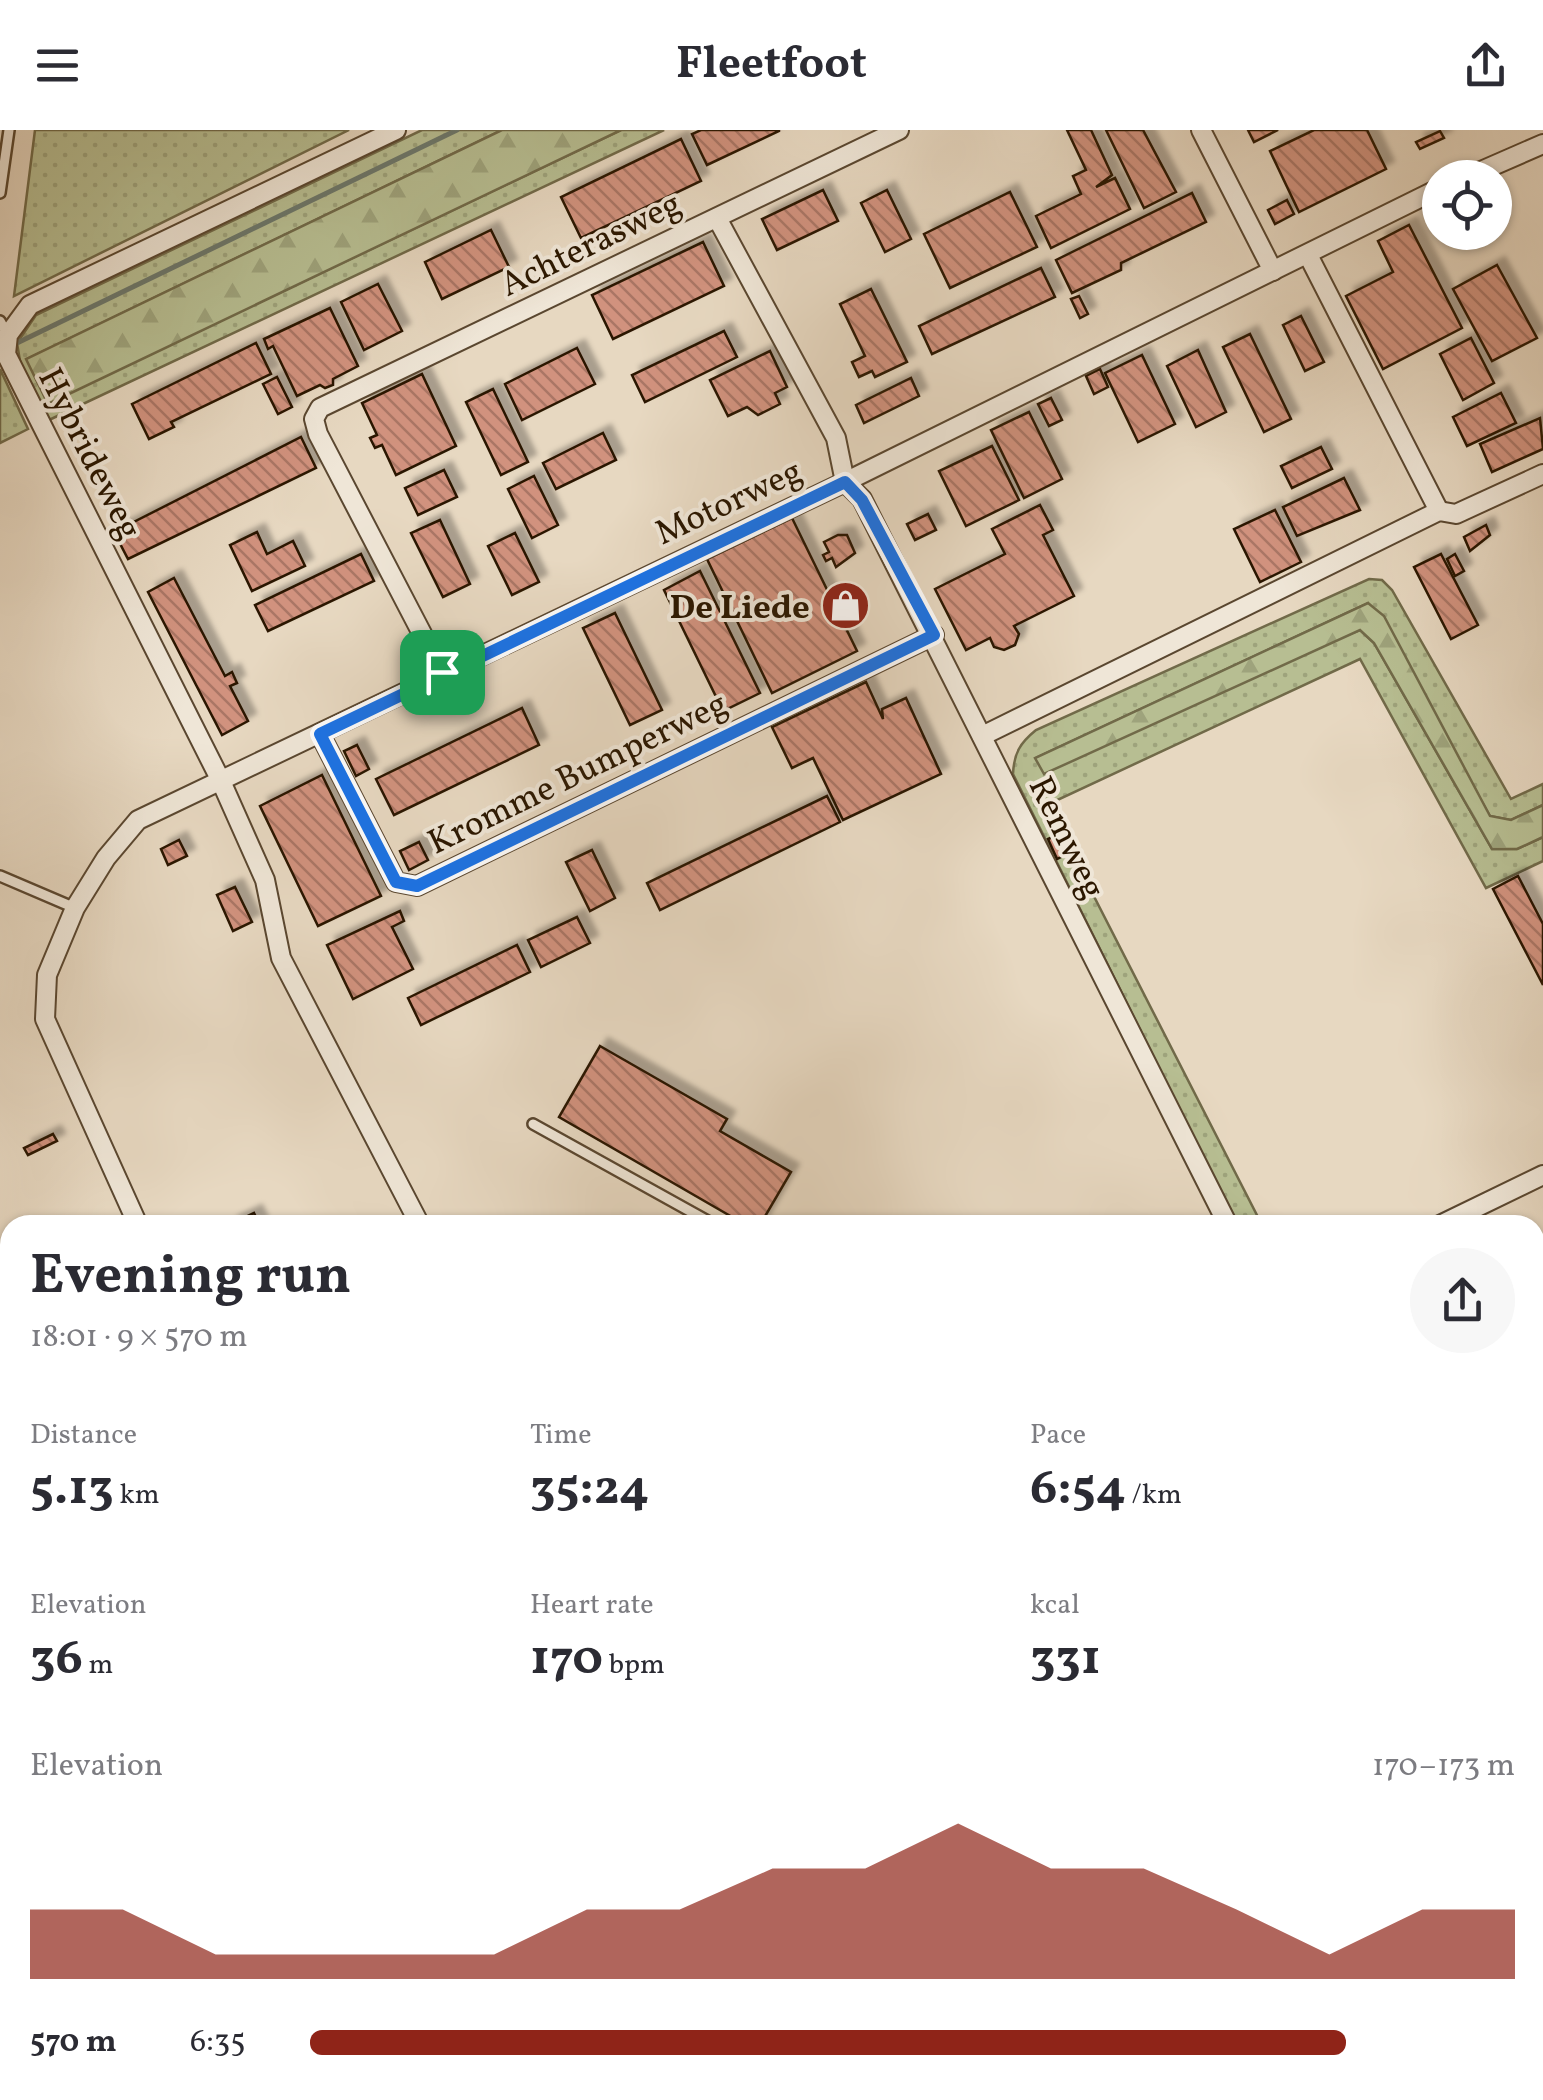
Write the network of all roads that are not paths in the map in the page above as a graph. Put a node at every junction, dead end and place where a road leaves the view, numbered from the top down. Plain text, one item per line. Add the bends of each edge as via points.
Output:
1 (9, 130) edge
2 (396, 130) edge
3 (899, 130) edge
4 (1201, 130) edge
5 (1543, 144) edge
6 (1506, 160) edge
7 (0, 193) edge
8 (1422, 197) edge
9 (718, 218) junction
10 (1308, 254) junction
11 (1273, 270) junction
12 (4, 328) edge
13 (1543, 474) edge
14 (845, 482) junction
15 (1440, 511) junction
16 (934, 635) junction
17 (442, 672) junction
18 (320, 734) junction
19 (982, 736) junction
20 (220, 778) junction
21 (0, 876) edge
22 (75, 908) junction
23 (533, 1124) dead end
24 (1543, 1175) edge
25 (133, 1215) edge
26 (415, 1215) edge
27 (697, 1215) edge
28 (1223, 1215) edge
29 (1461, 1215) edge

1 - 7 lane
2 - 12 street, Hybrideweg via 30,305
3 - 9 street, Achterasweg
4 - 11 street
5 - 6 street
8 - 10 street, Motorweg
9 - 14 street via 836,438
9 - 17 street, Achterasweg via 320,408 314,418
10 - 11 street, Motorweg
10 - 15 street
11 - 14 street, Motorweg
12 - 20 street, Hybrideweg via 12,372
13 - 15 street via 1456,514
14 - 16 street, Remweg via 862,500
14 - 17 street, Motorweg
15 - 19 street
16 - 18 street, Kromme Bumperweg via 417,886 396,882
16 - 19 street, Remweg
17 - 18 street, Motorweg
18 - 20 street, Motorweg
19 - 28 street, Remweg
20 - 22 street, Motorweg via 138,820
20 - 26 street, Hybrideweg via 264,880 281,958
21 - 22 lane
22 - 25 street, Motorweg via 47,976 45,1019
23 - 27 lane
24 - 29 street

